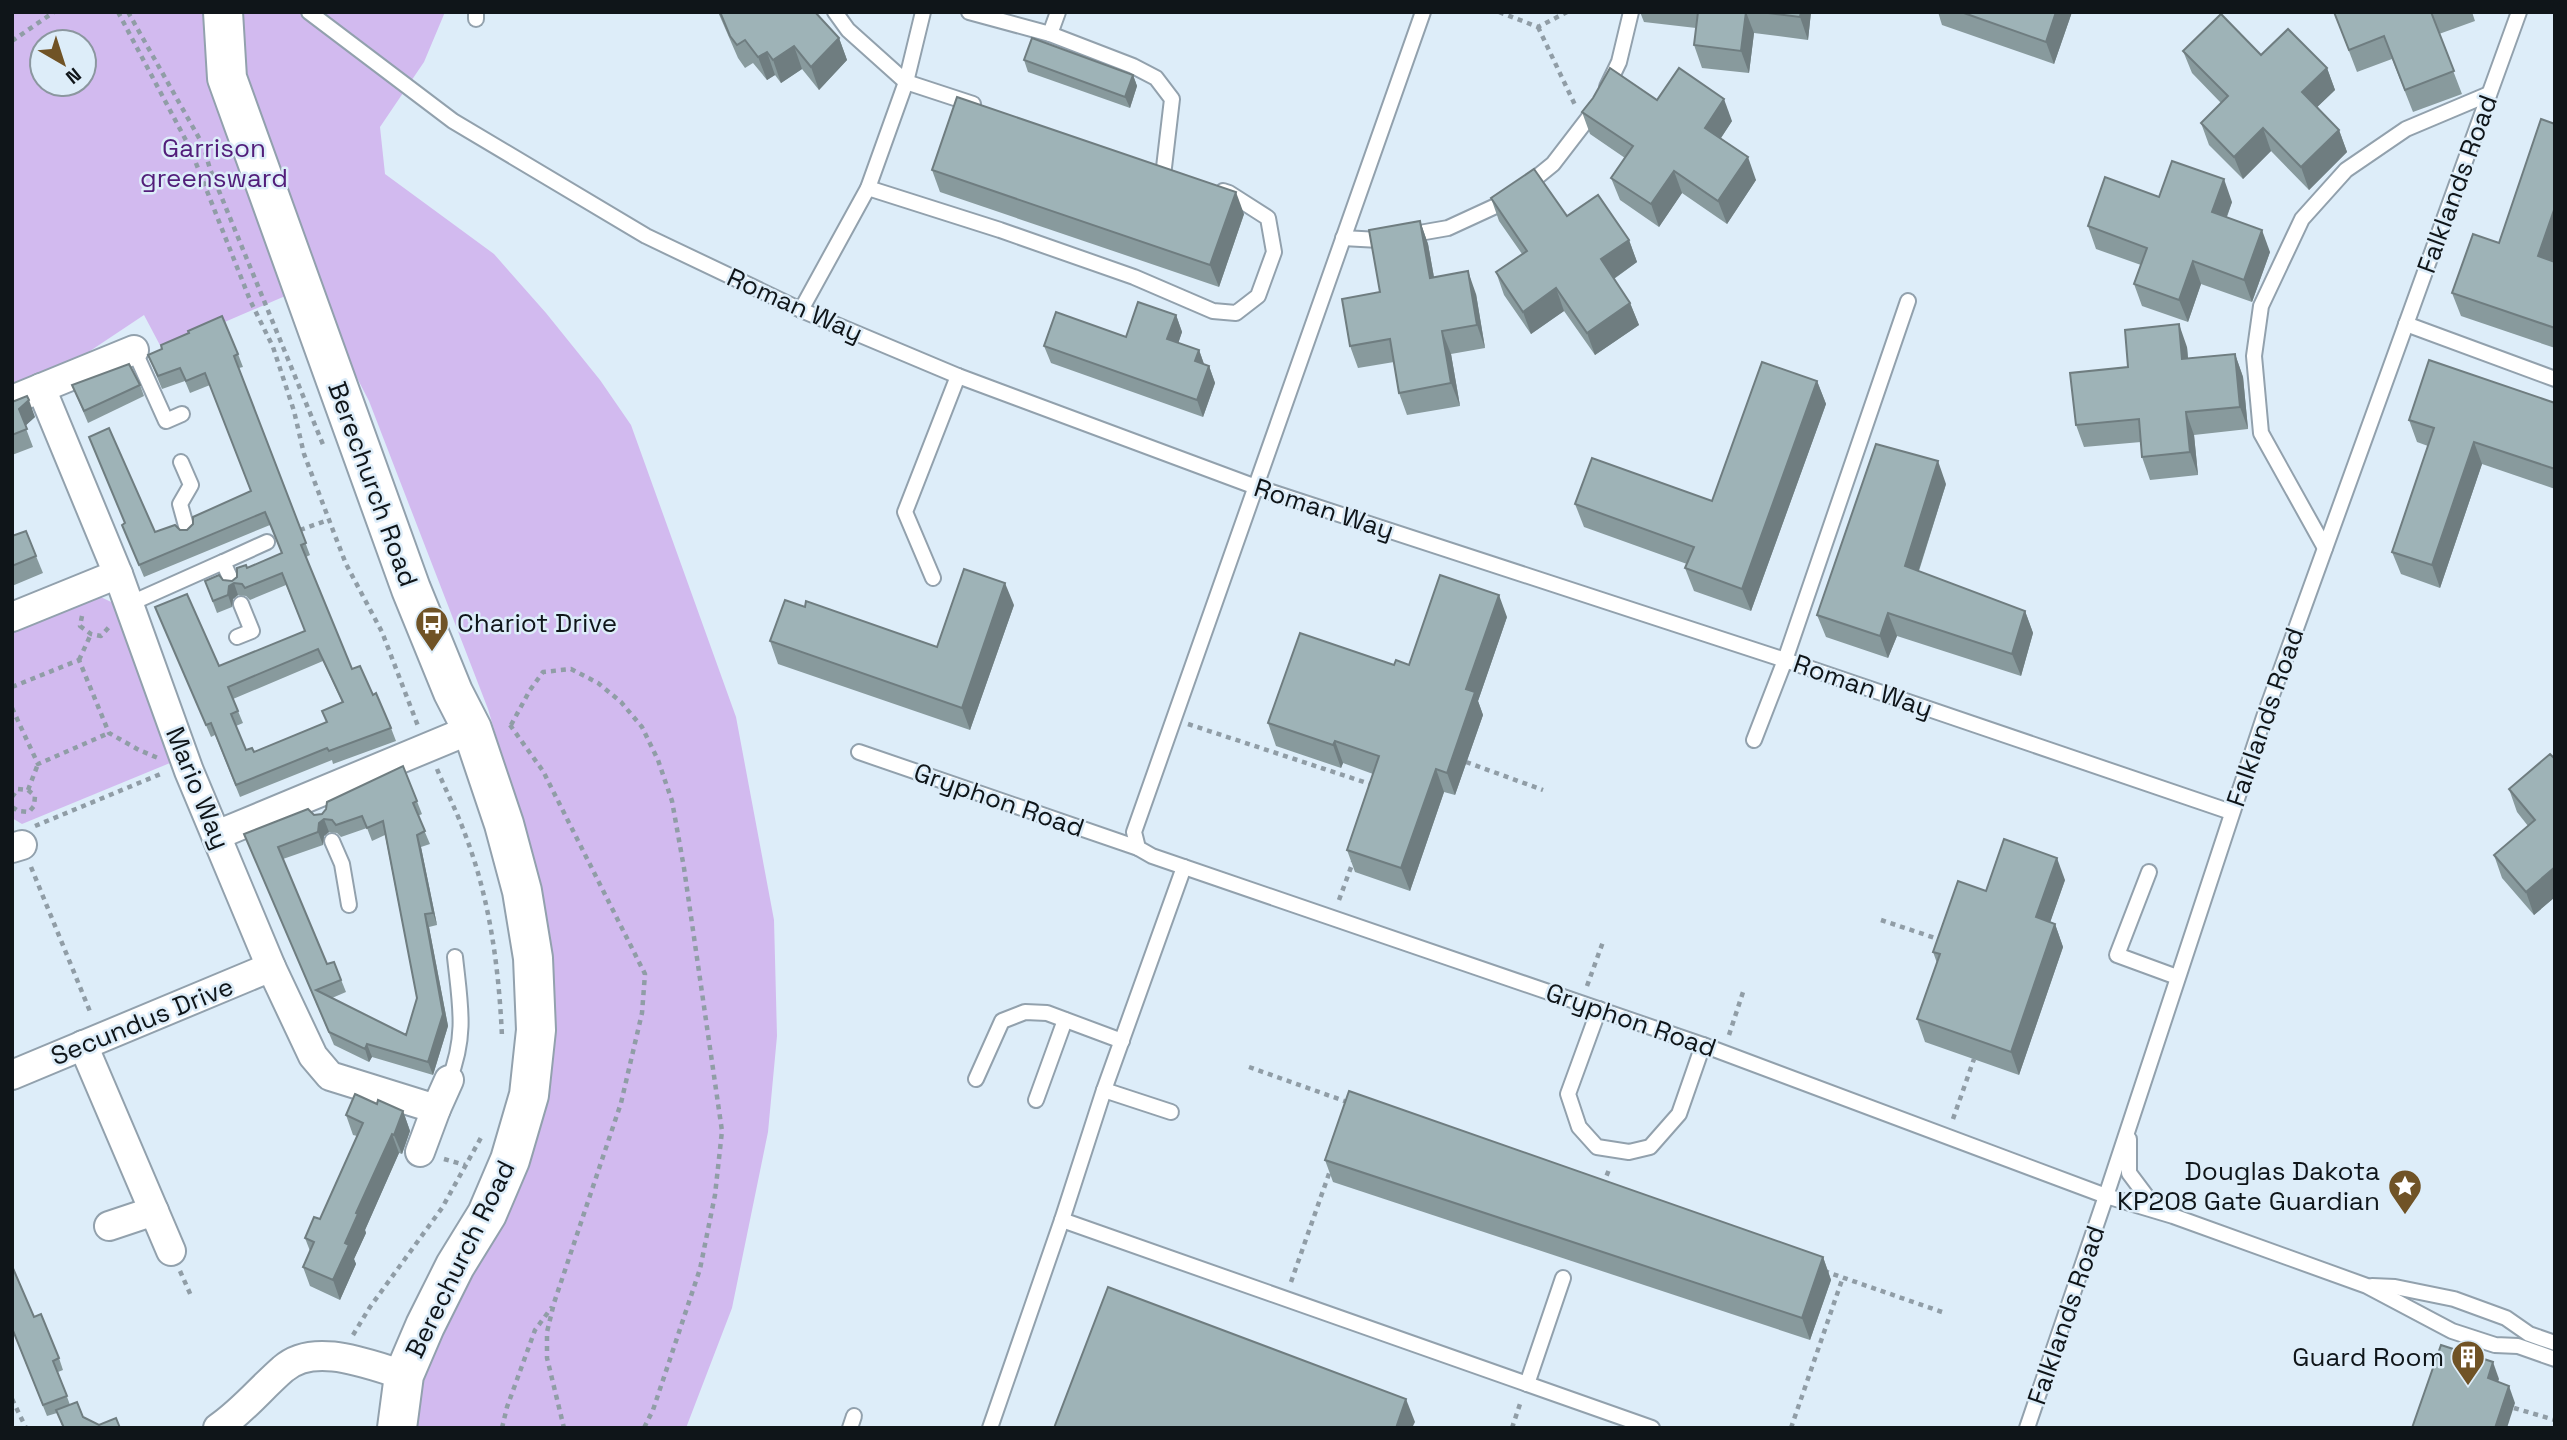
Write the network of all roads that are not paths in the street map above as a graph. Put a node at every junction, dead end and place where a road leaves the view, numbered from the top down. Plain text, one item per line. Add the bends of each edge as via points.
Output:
1 (223, 12) edge
2 (309, 12) edge
3 (835, 12) edge
4 (923, 12) edge
5 (969, 12) edge
6 (1058, 12) edge
7 (1423, 12) edge
8 (1631, 12) edge
9 (2519, 12) edge
10 (1050, 34) junction
11 (906, 82) junction
12 (2489, 94) junction
13 (992, 110) edge
14 (1164, 175) edge
15 (1203, 186) edge
16 (868, 188) junction
17 (1343, 238) junction
18 (1908, 301) dead end
19 (801, 310) junction
20 (2406, 324) junction
21 (134, 350) joint
22 (958, 376) junction
23 (2555, 379) edge
24 (41, 388) junction
25 (12, 400) edge
26 (182, 414) dead end
27 (181, 462) dead end
28 (1256, 487) junction
29 (188, 533) edge
30 (267, 542) dead end
31 (2325, 548) junction
32 (200, 555) edge
33 (223, 562) junction
34 (206, 569) junction
35 (118, 573) junction
36 (933, 578) dead end
37 (233, 584) edge
38 (241, 604) dead end
39 (121, 612) junction
40 (12, 617) edge
41 (237, 637) dead end
42 (1785, 660) junction
43 (472, 729) junction
44 (1754, 740) dead end
45 (859, 752) dead end
46 (2231, 812) junction
47 (217, 835) junction
48 (332, 841) dead end
49 (1138, 848) junction
50 (1184, 866) junction
51 (2149, 872) dead end
52 (349, 905) dead end
53 (455, 957) dead end
54 (271, 967) junction
55 (2177, 977) junction
56 (1600, 1009) junction
57 (1065, 1020) junction
58 (1122, 1041) junction
59 (92, 1042) junction
60 (1703, 1045) junction
61 (12, 1075) edge
62 (976, 1079) dead end
63 (449, 1080) joint
64 (1104, 1090) junction
65 (1037, 1100) dead end
66 (436, 1109) junction
67 (1171, 1112) dead end
68 (2129, 1126) junction
69 (420, 1152) dead end
70 (2106, 1196) junction
71 (154, 1211) junction
72 (2173, 1216) junction
73 (1062, 1220) junction
74 (109, 1227) dead end
75 (171, 1251) dead end
76 (1563, 1278) dead end
77 (2367, 1286) junction
78 (2555, 1343) edge
79 (2555, 1359) edge
80 (404, 1376) junction
81 (1527, 1384) junction
82 (218, 1428) edge
83 (397, 1428) edge
84 (990, 1428) edge
85 (1652, 1428) edge
86 (2027, 1428) edge

1 - 43 street, Berechurch Road via 227,78 411,589
2 - 19 lane, Roman Way via 453,121 646,236
3 - 11 lane via 848,30
4 - 11 lane
5 - 10 lane
6 - 10 lane
7 - 17 lane
8 - 17 lane via 1619,62 1592,116 1553,164 1507,202 1448,228 1379,240
9 - 12 lane, Falklands Road
10 - 14 lane via 1156,78 1172,99
11 - 13 lane
11 - 16 lane
12 - 20 lane, Falklands Road
12 - 31 lane via 2406,129 2346,170 2302,219 2261,306 2254,356 2261,433
15 - 16 lane via 1229,192 1268,218 1274,252 1258,296 1236,313 1213,311 1134,277
16 - 19 lane
17 - 28 lane
18 - 42 lane
19 - 22 lane, Roman Way
20 - 23 lane
20 - 31 lane, Falklands Road
21 - 24 street
21 - 26 lane via 166,421
22 - 28 lane, Roman Way
22 - 36 lane via 905,512
24 - 25 street
24 - 35 street, Mario Way
27 - 29 lane via 191,485 180,504
28 - 42 lane, Roman Way
28 - 49 lane via 1134,832
30 - 33 lane
31 - 46 lane, Falklands Road
32 - 34 lane
33 - 34 lane
33 - 37 lane
34 - 39 lane
35 - 39 street, Mario Way
35 - 40 street
38 - 41 lane via 252,631
39 - 47 street, Mario Way via 182,765
42 - 44 lane
42 - 46 lane, Roman Way
43 - 47 street via 426,746 320,799
43 - 80 street, Berechurch Road via 522,891 533,958 536,1030 529,1096 510,1160
45 - 49 lane, Gryphon Road
46 - 55 lane, Falklands Road
47 - 54 street, Mario Way
48 - 52 lane via 342,864
49 - 50 lane, Gryphon Road
50 - 56 lane, Gryphon Road
50 - 58 lane
51 - 55 lane via 2118,954
53 - 63 lane via 462,1026
54 - 59 street, Secundus Drive
54 - 66 street, Mario Way via 313,1056 330,1076
55 - 68 lane, Falklands Road
56 - 60 lane, Gryphon Road
56 - 60 lane via 1568,1094 1579,1127 1597,1147 1629,1152 1650,1147 1679,1114
57 - 58 lane
57 - 62 lane via 1025,1012 1002,1021
57 - 65 lane
58 - 64 lane
59 - 61 street, Secundus Drive
59 - 71 street
60 - 70 lane, Gryphon Road
63 - 66 street
64 - 67 lane
64 - 73 lane
66 - 69 street
68 - 70 lane, Falklands Road
68 - 72 lane via 2129,1173 2150,1201
70 - 72 lane, Gryphon Road
70 - 86 lane, Falklands Road
71 - 74 street
71 - 75 street
72 - 77 lane
73 - 81 lane
73 - 84 lane
76 - 81 lane
77 - 78 lane via 2454,1299
77 - 79 lane via 2452,1331
80 - 82 street via 341,1357 313,1356 286,1366
80 - 83 street, Berechurch Road
81 - 85 lane

